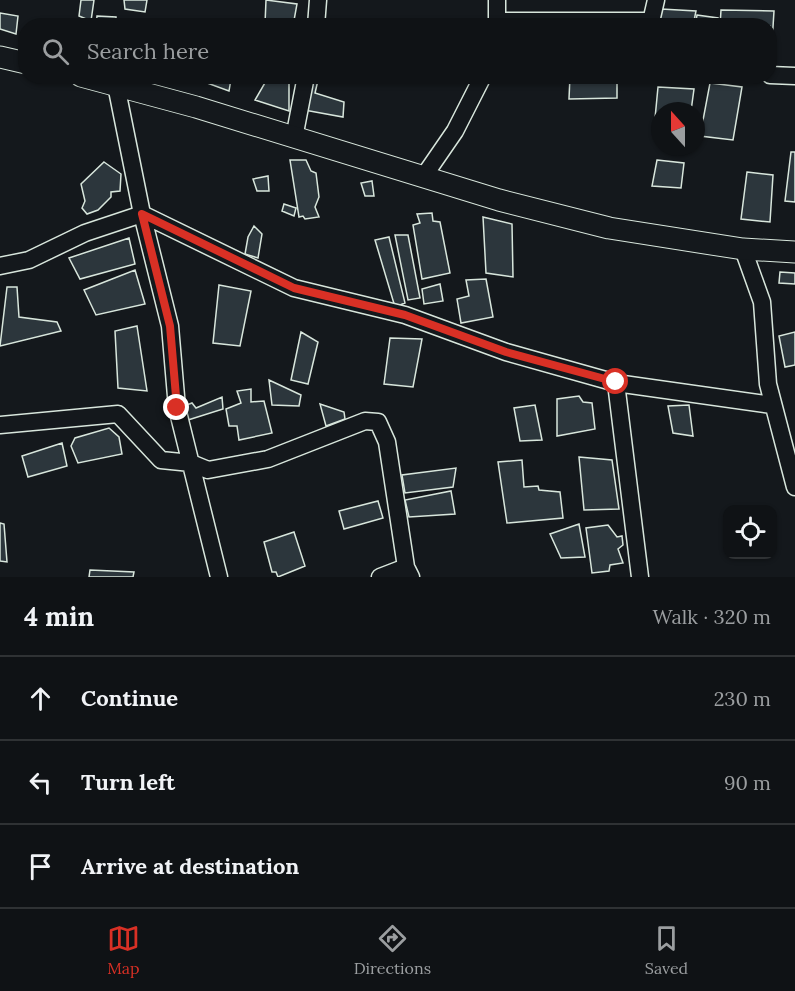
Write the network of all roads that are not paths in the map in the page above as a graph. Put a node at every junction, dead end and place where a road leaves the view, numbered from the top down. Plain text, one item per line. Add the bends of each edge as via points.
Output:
1 (318, 0) edge
2 (497, 0) edge
3 (656, 0) edge
4 (317, 18) edge
5 (497, 18) edge
6 (652, 18) edge
7 (0, 57) edge
8 (18, 61) edge
9 (777, 75) edge
10 (795, 76) edge
11 (112, 84) edge
12 (304, 84) edge
13 (479, 84) edge
14 (116, 85) junction
15 (294, 138) junction
16 (424, 176) junction
17 (142, 214) junction
18 (743, 249) junction
19 (795, 252) edge
20 (0, 266) edge
21 (616, 382) junction
22 (772, 405) junction
23 (0, 425) edge
24 (191, 463) junction
25 (795, 487) edge
26 (408, 572) edge
27 (219, 577) edge
28 (380, 577) edge
29 (640, 577) edge

1 - 4 street
2 - 5 street
3 - 6 street
7 - 8 main road
9 - 10 street
11 - 14 main road
12 - 15 street
13 - 16 street via 455,131
14 - 15 main road
14 - 17 street
15 - 16 main road
16 - 18 main road via 609,228
17 - 20 street via 85,233 29,260
17 - 21 street via 294,288 405,315 506,352
17 - 24 street via 170,326 177,408
18 - 19 main road
18 - 22 street via 762,302
21 - 22 street
21 - 29 street
22 - 25 street
23 - 24 street via 118,414 160,460
24 - 26 street via 208,470 268,459 365,422 378,422 387,442
24 - 27 street
26 - 28 street

